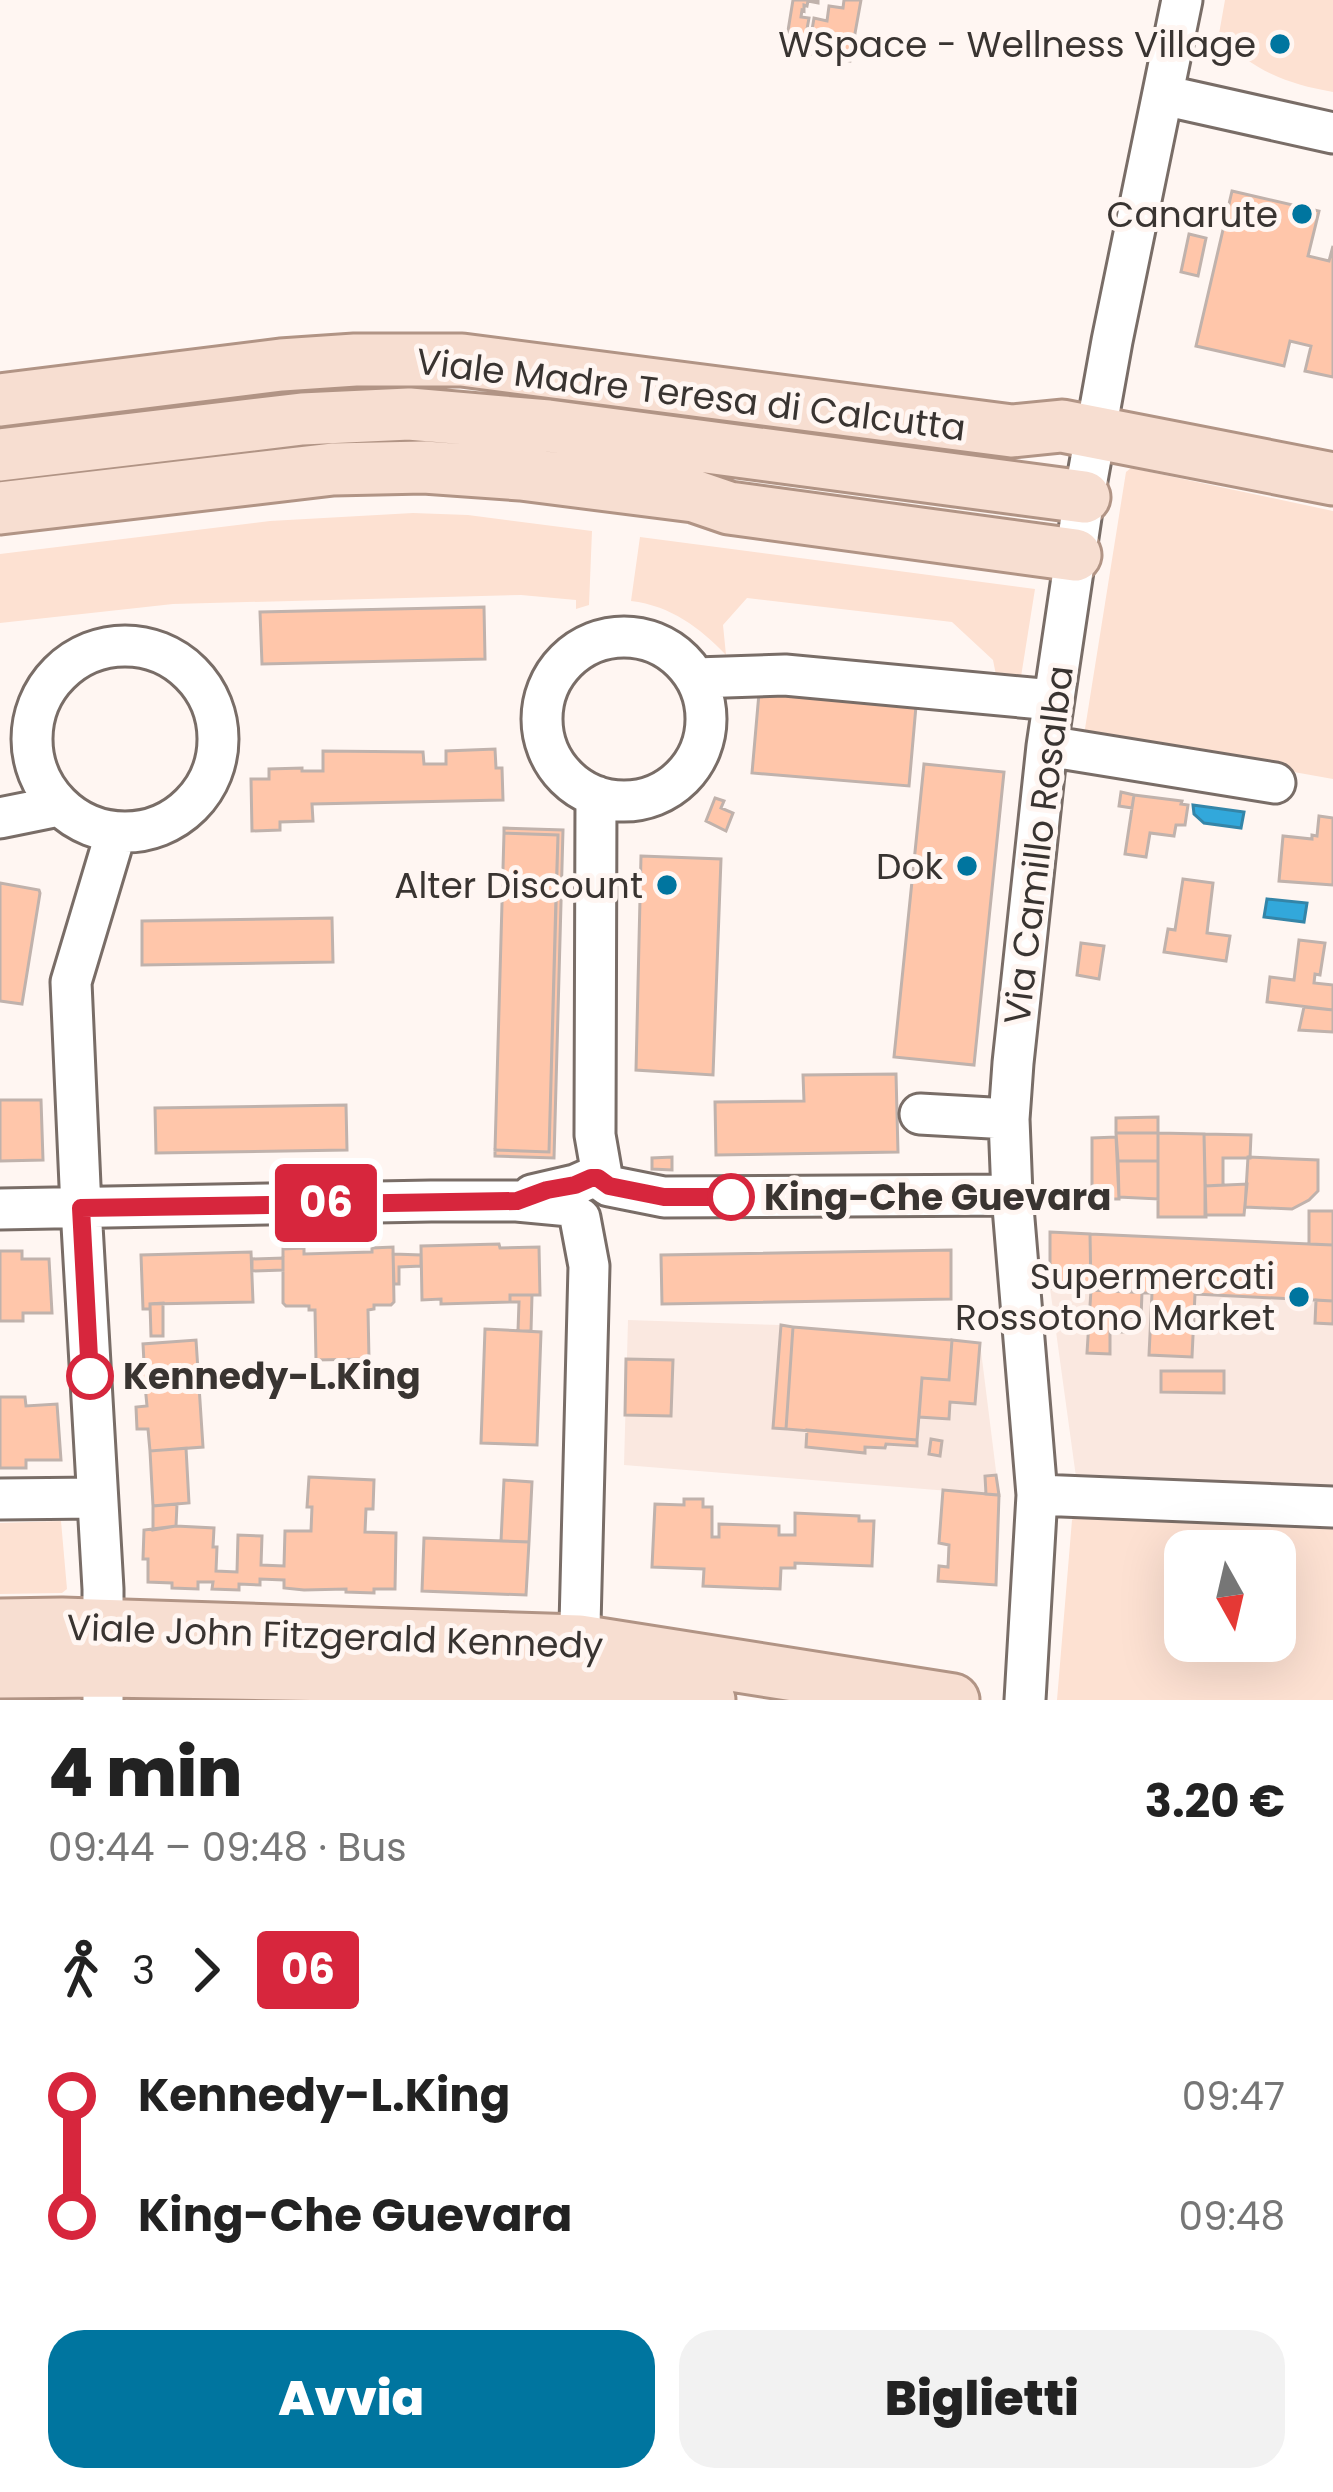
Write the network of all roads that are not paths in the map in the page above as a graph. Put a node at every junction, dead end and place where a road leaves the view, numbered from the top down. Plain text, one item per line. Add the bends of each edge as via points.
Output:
1 (1173, 1) edge
2 (1163, 95) junction
3 (1333, 133) edge
4 (0, 400) edge
5 (1095, 431) junction
6 (0, 454) edge
7 (795, 458) junction
8 (1333, 479) edge
9 (1084, 497) junction
10 (0, 508) edge
11 (729, 508) junction
12 (1075, 555) junction
13 (696, 678) junction
14 (1053, 700) junction
15 (1047, 746) junction
16 (1275, 783) dead end
17 (596, 796) junction
18 (59, 806) junction
19 (0, 818) edge
20 (116, 832) junction
21 (920, 1114) dead end
22 (1009, 1119) junction
23 (1012, 1195) junction
24 (591, 1198) junction
25 (81, 1208) junction
26 (0, 1209) edge
27 (1037, 1495) junction
28 (96, 1498) junction
29 (0, 1499) edge
30 (1333, 1507) edge
31 (0, 1625) edge
32 (103, 1666) edge
33 (0, 1672) edge
34 (579, 1673) edge
35 (710, 1700) edge
36 (953, 1700) edge
37 (1024, 1700) edge

1 - 2 street, Via Camillo Rosalba
2 - 3 street
2 - 5 street, Via Camillo Rosalba
4 - 5 main road, Viale Madre Teresa di Calcutta via 281,365 463,361 1012,431
5 - 8 main road, Viale Madre Teresa di Calcutta
5 - 9 street, Via Camillo Rosalba
6 - 7 main road, Viale Madre Teresa di Calcutta via 409,414
7 - 9 main road, Viale Madre Teresa di Calcutta
7 - 11 main road
9 - 12 street, Via Camillo Rosalba
10 - 11 main road via 333,469 424,467 694,496
11 - 12 main road
12 - 14 street, Via Camillo Rosalba
13 - 14 street via 785,675
13 - 17 street via 704,742 686,774 630,801
13 - 17 street via 670,651 621,636 578,651 557,670 541,719 545,743 557,768
14 - 15 street, Via Camillo Rosalba
15 - 16 street
15 - 22 street, Via Camillo Rosalba
17 - 24 street
18 - 19 street
18 - 20 street
18 - 20 street via 32,756 39,700 58,674 91,653 126,646 158,652 200,683 217,719 215,766 186,811 158,827
20 - 25 street via 71,982
21 - 22 street
22 - 23 street, Via Camillo Rosalba
23 - 24 street
23 - 27 street, Via Camillo Rosalba
24 - 25 street
24 - 34 street
25 - 26 street
25 - 28 street
27 - 30 street
27 - 37 street, Via Camillo Rosalba
28 - 29 street
28 - 32 street
31 - 32 main road, Viale John Fitzgerald Kennedy
32 - 33 main road, Viale John Fitzgerald Kennedy
32 - 34 main road, Viale John Fitzgerald Kennedy
34 - 35 main road, Viale John Fitzgerald Kennedy
34 - 36 main road, Viale John Fitzgerald Kennedy

